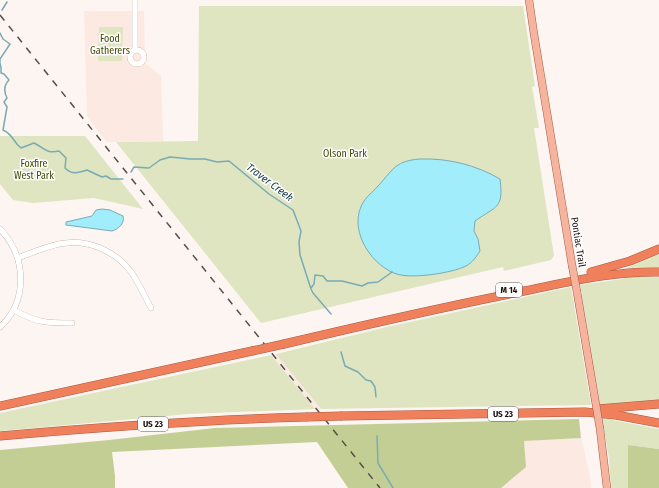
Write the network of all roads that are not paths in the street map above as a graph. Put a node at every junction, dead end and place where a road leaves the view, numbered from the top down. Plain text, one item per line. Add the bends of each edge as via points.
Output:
1 (135, 0) edge
2 (529, 0) edge
3 (135, 50) dead end
4 (0, 229) edge
5 (659, 249) edge
6 (18, 258) junction
7 (659, 272) edge
8 (454, 305) junction
9 (151, 308) dead end
10 (14, 310) junction
11 (72, 323) dead end
12 (0, 327) edge
13 (659, 404) edge
14 (0, 406) edge
15 (421, 414) junction
16 (659, 423) edge
17 (0, 436) edge
18 (607, 488) edge

1 - 3 street
2 - 18 main road, Pontiac Trail, bridge via 600,429
4 - 6 street
5 - 8 highway, M 14 via 611,267
6 - 9 street via 64,243 97,246 115,256 131,271
6 - 10 street via 21,284
7 - 8 highway via 599,276
8 - 14 highway, bridge
10 - 11 street via 39,322
10 - 12 street
13 - 15 highway
15 - 16 highway, US 23 via 585,412
15 - 17 highway, US 23, bridge via 224,420 111,426

